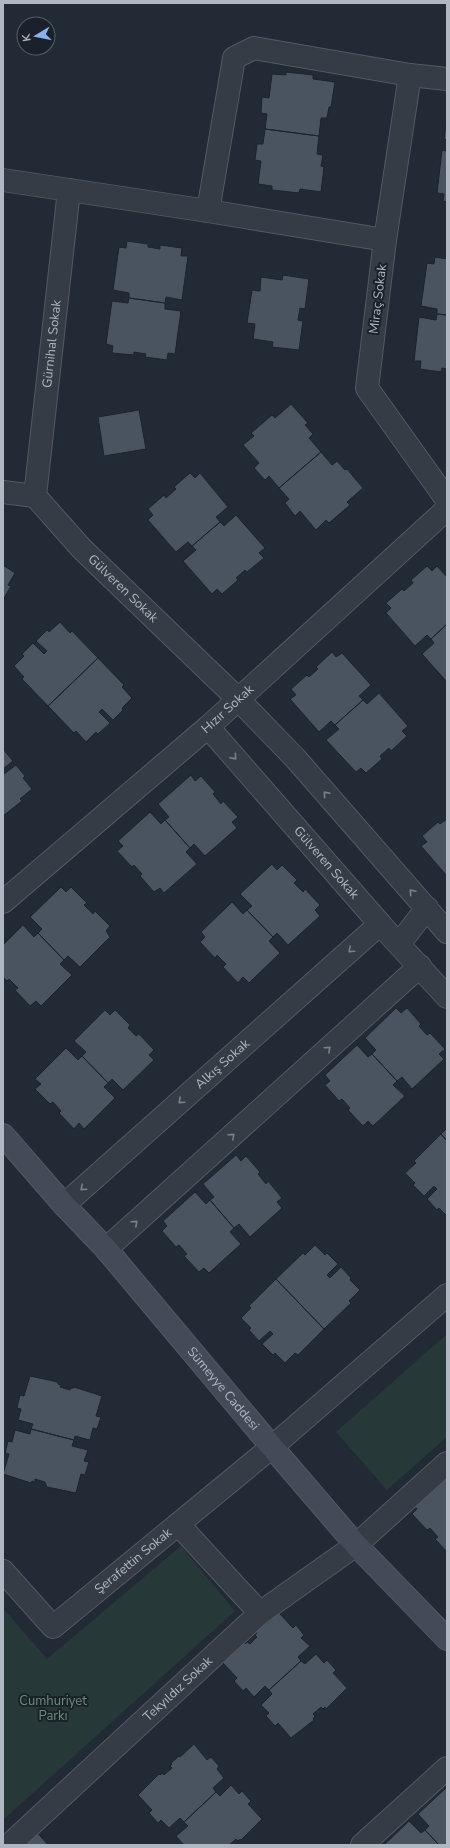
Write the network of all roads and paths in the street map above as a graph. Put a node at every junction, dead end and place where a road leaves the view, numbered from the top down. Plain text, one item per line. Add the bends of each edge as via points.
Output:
1 (410, 75) junction
2 (447, 79) edge
3 (3, 180) edge
4 (69, 190) junction
5 (208, 211) junction
6 (385, 240) junction
7 (3, 492) edge
8 (35, 496) junction
9 (447, 500) edge
10 (447, 509) edge
11 (238, 699) junction
12 (208, 728) junction
13 (3, 902) edge
14 (427, 908) junction
15 (380, 924) junction
16 (447, 932) edge
17 (399, 944) junction
18 (420, 966) junction
19 (447, 997) edge
20 (3, 1135) edge
21 (64, 1205) junction
22 (106, 1249) junction
23 (447, 1295) edge
24 (272, 1447) junction
25 (447, 1463) edge
26 (178, 1524) junction
27 (356, 1545) junction
28 (3, 1571) edge
29 (260, 1613) junction
30 (447, 1639) edge
31 (447, 1768) edge
32 (9, 1845) edge
33 (362, 1845) edge

1 - 2 street
1 - 5 street via 254,48 234,58
1 - 6 street, Miraç Sokak
3 - 4 street
4 - 5 street
4 - 8 street, Gürnihal Sokak
5 - 6 street
6 - 9 street, Miraç Sokak via 367,388
7 - 8 street
8 - 11 street, Gülveren Sokak via 82,549
10 - 11 street, Hızır Sokak
11 - 12 street, Hızır Sokak
14 -> 11 street, Gülveren Sokak via 296,759
12 - 13 street, Hızır Sokak
12 -> 15 street, Gülveren Sokak
14 - 16 street, Gülveren Sokak
14 - 17 street
15 - 17 street, Gülveren Sokak
15 -> 21 street, Alkış Sokak
17 - 18 street, Gülveren Sokak
18 - 19 street, Gülveren Sokak
22 -> 18 street
20 - 21 street, Sümeyye Caddesi
21 - 22 street, Sümeyye Caddesi
22 - 24 street, Sümeyye Caddesi
23 - 24 street, Şerafettin Sokak
24 - 26 street, Şerafettin Sokak
24 - 27 street, Sümeyye Caddesi
25 - 27 street, Tekyıldız Sokak
26 - 28 street, Şerafettin Sokak via 53,1627
26 - 29 street
27 - 29 street, Tekyıldız Sokak
27 - 30 street, Sümeyye Caddesi
29 - 32 street, Tekyıldız Sokak
31 - 33 street

